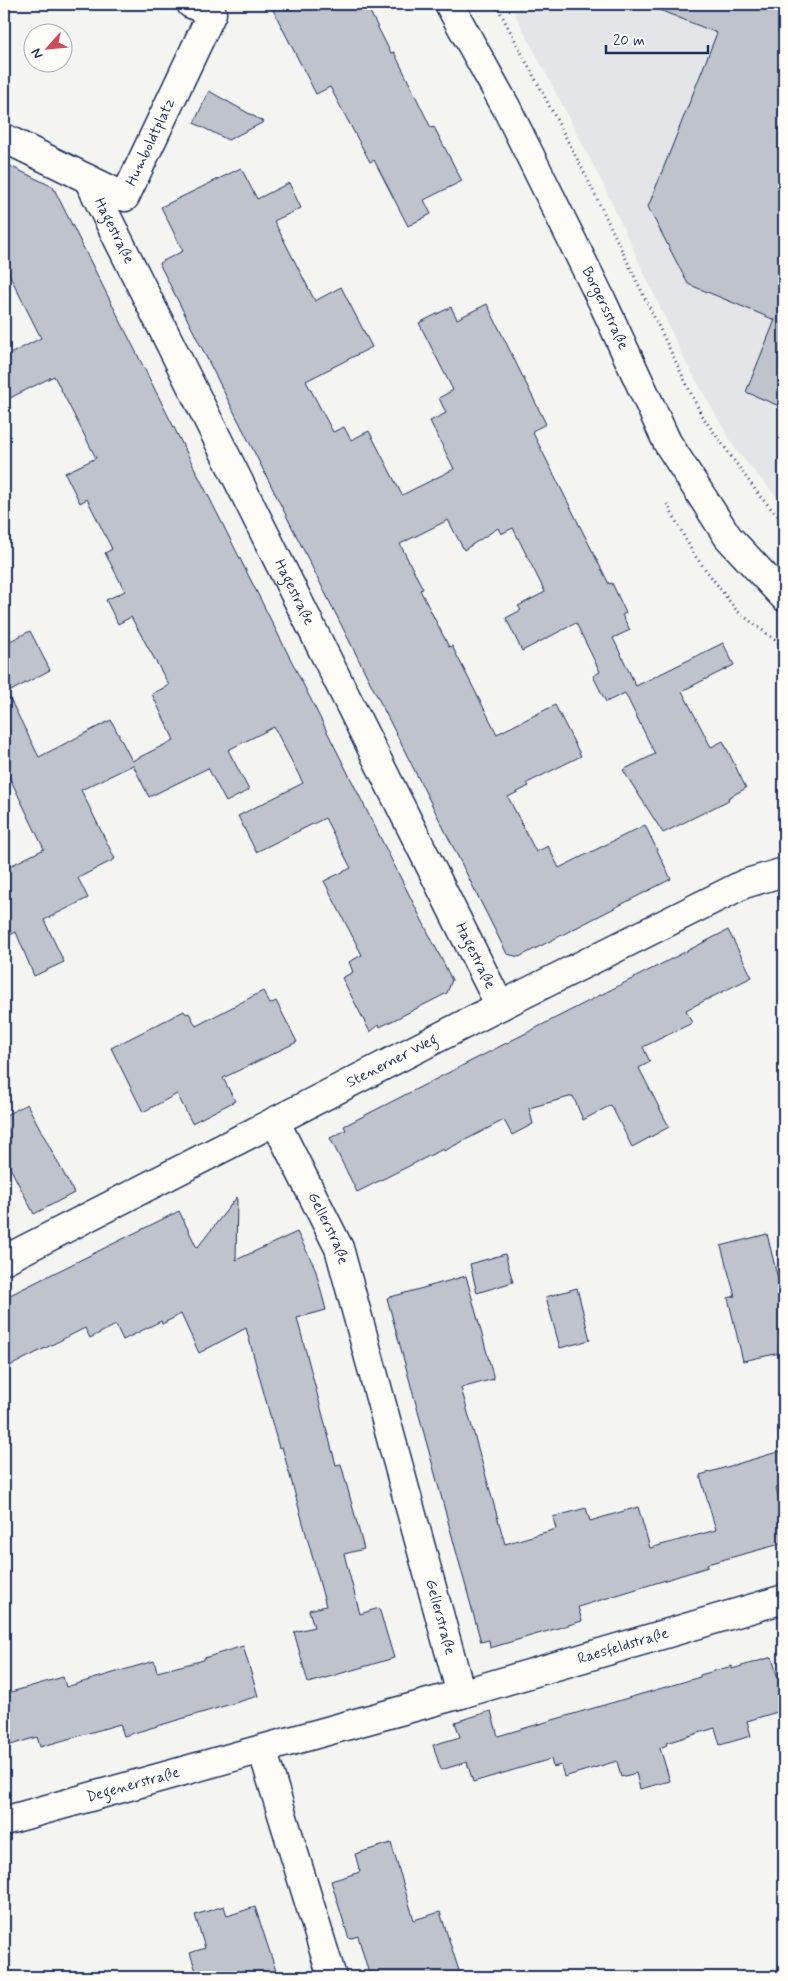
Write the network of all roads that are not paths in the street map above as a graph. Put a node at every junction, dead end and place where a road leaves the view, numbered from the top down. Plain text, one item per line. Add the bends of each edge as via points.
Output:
1 (191, 4) edge
2 (449, 4) edge
3 (4, 138) edge
4 (88, 179) junction
5 (784, 597) edge
6 (784, 872) edge
7 (500, 1006) junction
8 (275, 1121) junction
9 (4, 1260) edge
10 (784, 1599) edge
11 (461, 1694) junction
12 (262, 1749) junction
13 (4, 1821) edge
14 (332, 1977) edge

1 - 4 street, Humboldtplatz via 212,13 126,197
2 - 5 street, Borgersstraße via 523,142 667,442 728,537
3 - 4 street, Humboldtplatz
4 - 7 street, Hagestraße
6 - 7 street, Stenerner Weg via 744,884
7 - 8 street, Stenerner Weg
8 - 9 street, Stenerner Weg
8 - 11 street, Gellerstraße via 340,1248
10 - 11 street, Raesfeldstraße
11 - 12 street
12 - 13 street, Degenerstraße
12 - 14 street

